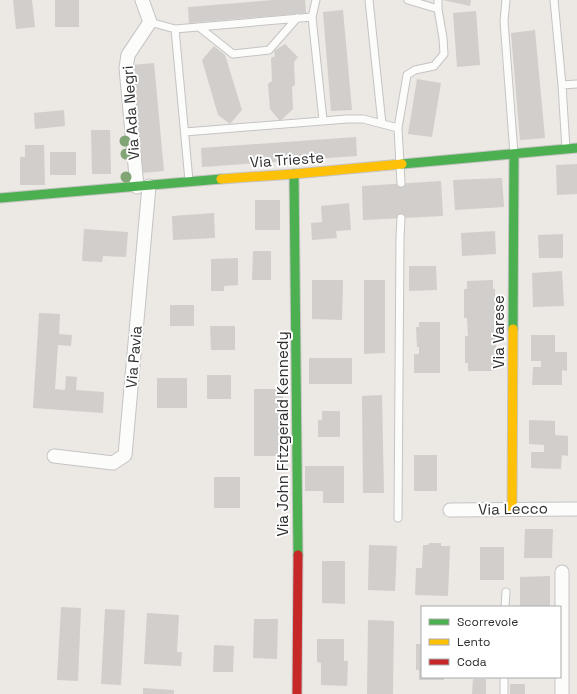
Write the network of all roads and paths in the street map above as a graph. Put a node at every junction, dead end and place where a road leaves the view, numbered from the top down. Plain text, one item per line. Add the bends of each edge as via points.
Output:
1 (142, 0) edge
2 (316, 0) edge
3 (369, 0) edge
4 (408, 0) edge
5 (438, 0) edge
6 (506, 0) edge
7 (554, 0) edge
8 (438, 9) junction
9 (312, 17) junction
10 (297, 18) junction
11 (150, 22) junction
12 (199, 27) junction
13 (175, 29) junction
14 (577, 84) edge
15 (562, 85) junction
16 (323, 120) junction
17 (382, 124) junction
18 (398, 128) junction
19 (185, 132) junction
20 (577, 148) edge
21 (566, 149) junction
22 (514, 154) junction
23 (401, 164) junction
24 (294, 174) junction
25 (189, 181) junction
26 (401, 183) dead end
27 (143, 186) junction
28 (0, 198) edge
29 (401, 218) dead end
30 (54, 456) dead end
31 (512, 509) junction
32 (577, 509) edge
33 (450, 510) dead end
34 (398, 518) dead end
35 (562, 572) dead end
36 (506, 592) dead end
37 (506, 606) edge
38 (504, 678) edge
39 (297, 694) edge
40 (504, 694) edge
41 (562, 694) edge

1 - 11 street
2 - 9 lane
3 - 17 lane
4 - 8 lane
5 - 8 lane
6 - 22 lane via 504,21
7 - 15 lane
8 - 18 lane via 444,54 434,66 415,70 407,75
9 - 10 lane
9 - 16 lane
10 - 12 lane
10 - 12 lane via 269,50 233,54
11 - 13 lane
11 - 27 street, Via Ada Negri via 128,55 126,64
12 - 13 lane
13 - 19 lane
14 - 15 lane
15 - 21 lane
16 - 17 lane via 362,119
16 - 19 lane
17 - 18 lane
18 - 23 lane
19 - 25 lane
20 - 21 street, Via Trieste
21 - 22 street, Via Trieste
22 - 23 street, Via Trieste
22 - 31 street, Via Varese
23 - 24 street, Via Trieste
23 - 26 lane
24 - 25 street, Via Trieste
24 - 39 street, Via John Fitzgerald Kennedy via 298,519
25 - 27 street, Via Trieste
27 - 28 street, Via Trieste
27 - 30 street, Via Pavia via 125,455 113,463
29 - 34 lane
31 - 32 street, Via Lecco
31 - 33 street, Via Lecco
35 - 41 street
36 - 37 lane
38 - 40 lane

